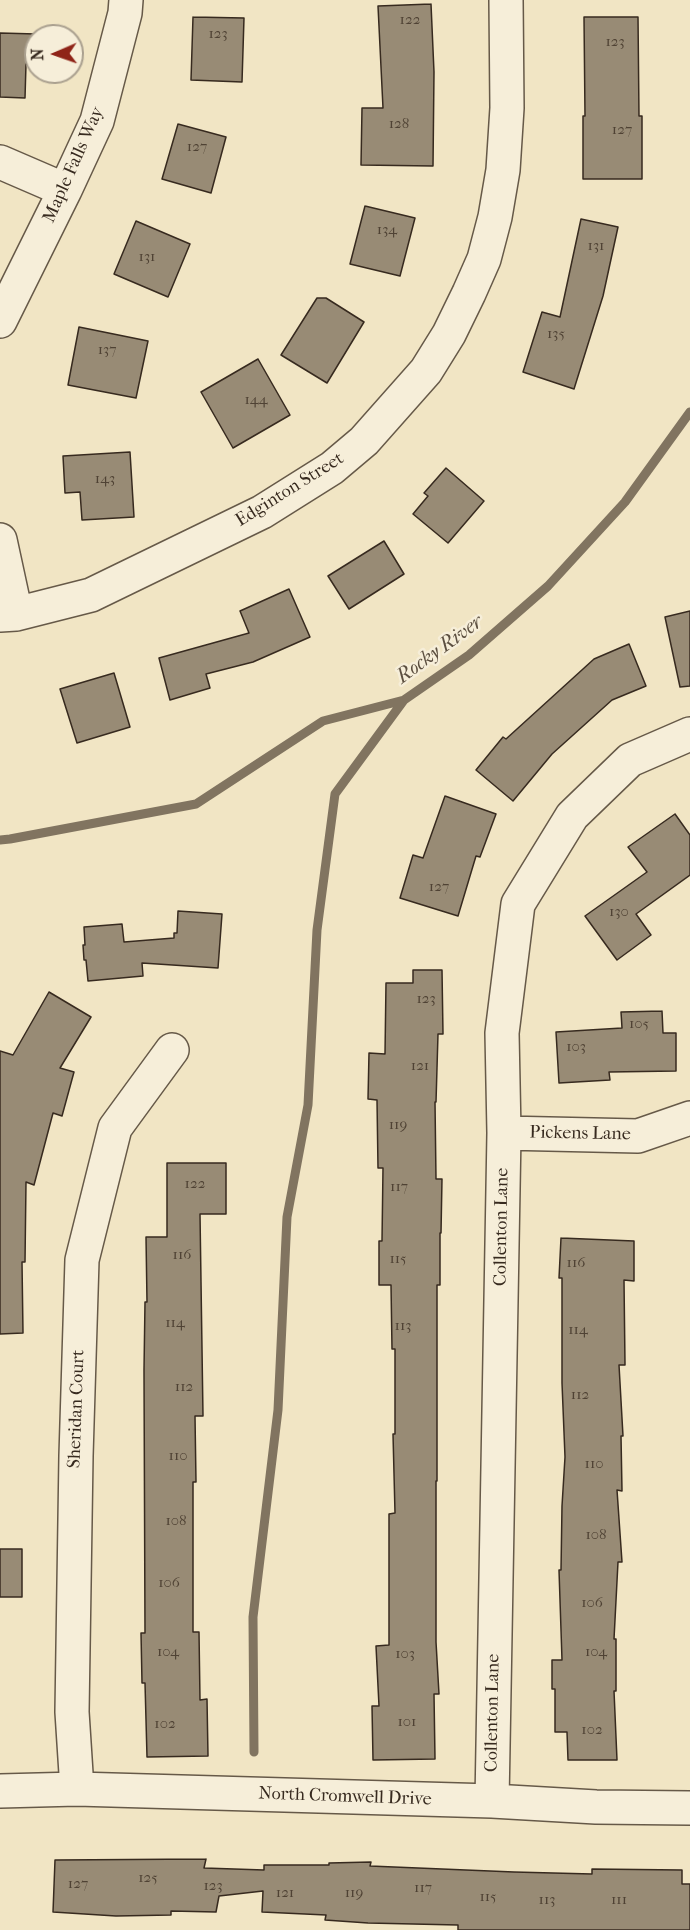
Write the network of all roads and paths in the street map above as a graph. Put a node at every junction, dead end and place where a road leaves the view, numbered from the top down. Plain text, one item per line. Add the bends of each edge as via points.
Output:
1 (126, 0) edge
2 (506, 0) edge
3 (0, 162) edge
4 (66, 190) junction
5 (0, 321) edge
6 (0, 540) edge
7 (8, 615) edge
8 (690, 734) edge
9 (171, 1050) dead end
10 (690, 1118) edge
11 (504, 1133) junction
12 (77, 1789) junction
13 (0, 1791) edge
14 (492, 1801) junction
15 (690, 1808) edge

1 - 4 street, Maple Falls Way via 97,121
2 - 7 street, Edginton Street via 507,108 495,217 484,259 469,293 426,371 364,441 332,468 262,512 91,595
3 - 4 street
4 - 5 street, Maple Falls Way
6 - 7 street
8 - 11 street, Collenton Lane via 630,760 572,816 518,904 502,1033
9 - 12 street, Sheridan Court via 115,1128 82,1260 72,1712
10 - 11 street, Pickens Lane via 638,1136
11 - 14 street, Collenton Lane
12 - 13 street, North Cromwell Drive
12 - 14 street, North Cromwell Drive
14 - 15 street, North Cromwell Drive

